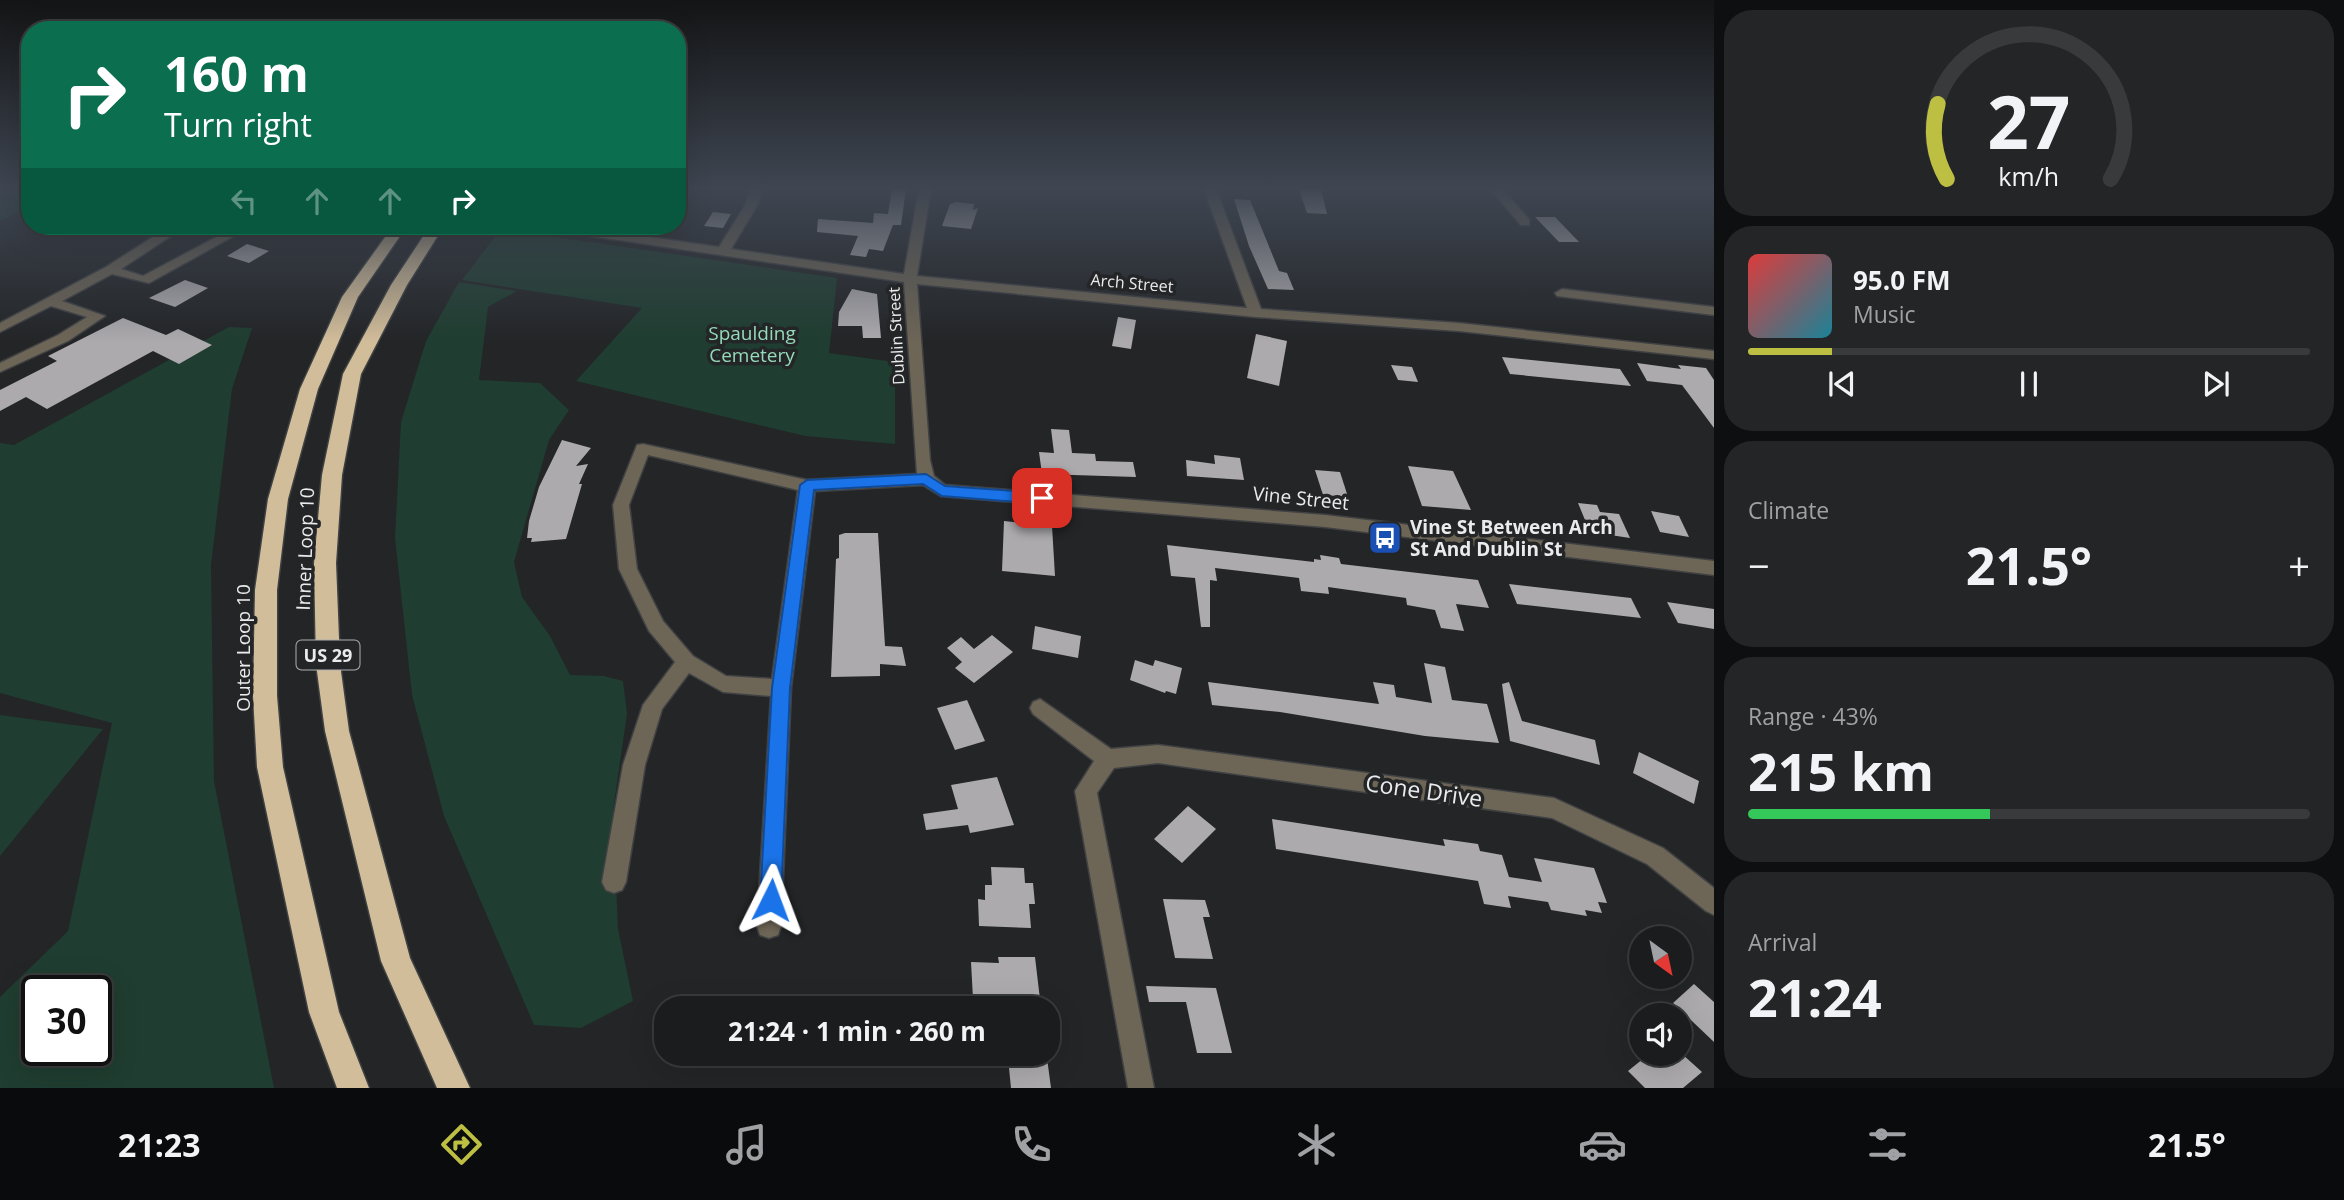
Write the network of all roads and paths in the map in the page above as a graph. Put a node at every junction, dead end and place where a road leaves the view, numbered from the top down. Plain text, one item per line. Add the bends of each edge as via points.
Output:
1 (157, 240) edge
2 (220, 240) edge
3 (391, 240) edge
4 (429, 240) edge
5 (645, 240) edge
6 (730, 240) edge
7 (917, 240) edge
8 (1229, 240) edge
9 (660, 242) joint
10 (723, 251) junction
11 (111, 270) junction
12 (910, 279) junction
13 (1562, 293) dead end
14 (51, 302) junction
15 (1714, 311) edge
16 (1256, 313) junction
17 (0, 328) edge
18 (1714, 355) edge
19 (0, 368) edge
20 (926, 479) junction
21 (807, 485) junction
22 (1714, 568) edge
23 (685, 662) junction
24 (781, 688) junction
25 (1040, 708) dead end
26 (1108, 759) junction
27 (614, 882) dead end
28 (1714, 903) edge
29 (769, 926) dead end
30 (353, 1088) edge
31 (454, 1088) edge
32 (1141, 1088) edge

1 - 11 street
2 - 11 street via 144,280
3 - 30 highway, Outer Loop 10 via 351,298 309,389 278,499 266,590 270,767 324,1012
4 - 31 highway, Inner Loop 10 / US 29 via 352,374 332,475 325,563 328,664 337,731 396,961
5 - 9 street, Arch Street
6 - 10 street
7 - 12 street, Dublin Street
8 - 16 street
9 - 10 street, Arch Street
10 - 12 street, Arch Street
11 - 14 street
12 - 16 street, Arch Street
12 - 20 street, Dublin Street
13 - 15 street
14 - 17 street
14 - 19 street via 98,316
16 - 18 street, Arch Street via 1459,327
20 - 21 street
20 - 22 street, Vine Street via 942,491 959,494 1299,519
21 - 23 street via 643,449 621,505 628,569 656,626
21 - 24 street
23 - 24 street via 723,684
23 - 27 street via 653,705 637,753
24 - 29 street
25 - 26 street
26 - 28 street, Cone Drive via 1158,754 1555,808 1655,856
26 - 32 street via 1086,790

